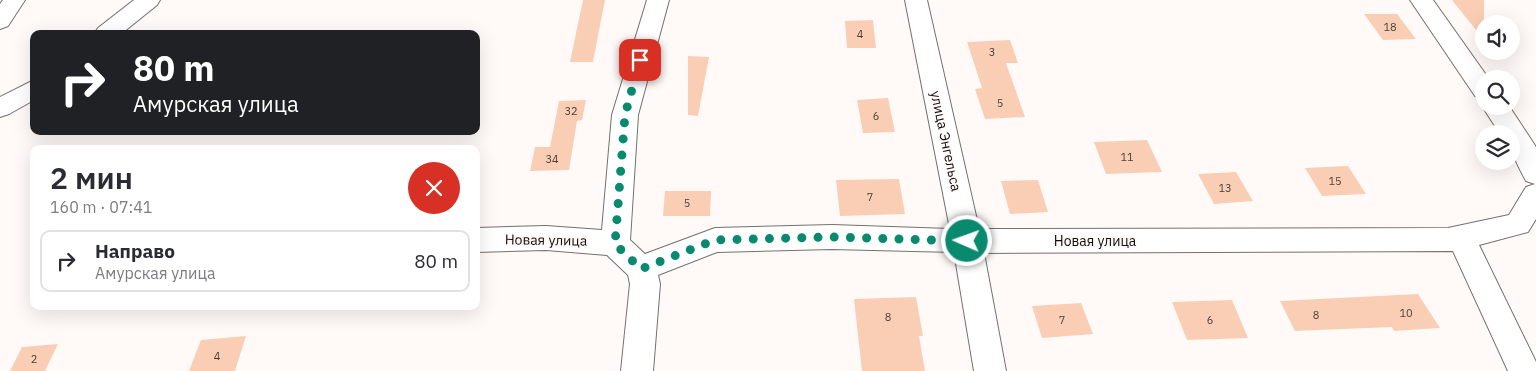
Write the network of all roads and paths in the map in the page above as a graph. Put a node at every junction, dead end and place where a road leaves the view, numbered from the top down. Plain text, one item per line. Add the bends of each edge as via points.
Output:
1 (14, 0) edge
2 (150, 0) edge
3 (658, 0) edge
4 (916, 0) edge
5 (1421, 0) edge
6 (0, 21) edge
7 (111, 30) edge
8 (1475, 77) edge
9 (30, 91) edge
10 (0, 108) edge
11 (1501, 115) edge
12 (1536, 174) edge
13 (1536, 194) edge
14 (1461, 237) junction
15 (480, 240) edge
16 (967, 241) junction
17 (615, 244) junction
18 (641, 269) junction
19 (637, 371) edge
20 (990, 371) edge
21 (1524, 371) edge

1 - 6 street
2 - 7 street
3 - 17 street via 625,115
4 - 16 street, улица Энгельса
5 - 8 street
9 - 10 street
11 - 12 street via 1522,145
13 - 14 street, Новая улица via 1518,224
14 - 16 street, Новая улица via 1438,240
14 - 21 street
15 - 17 street, Новая улица via 580,239
16 - 18 street, Новая улица via 832,237 715,240
16 - 20 street, улица Энгельса
17 - 18 street
18 - 19 street via 646,284

